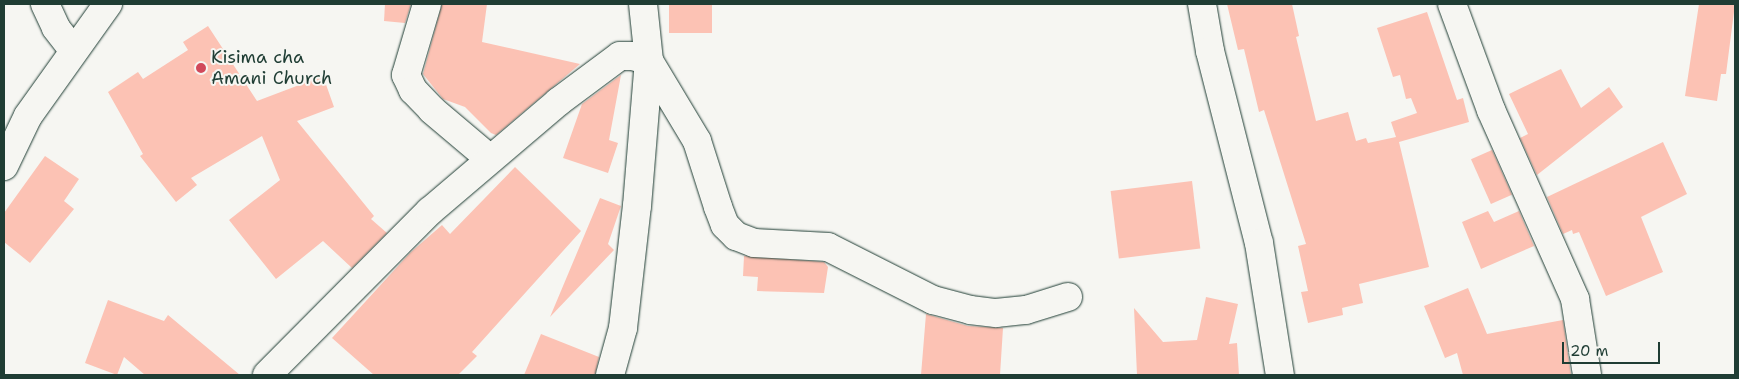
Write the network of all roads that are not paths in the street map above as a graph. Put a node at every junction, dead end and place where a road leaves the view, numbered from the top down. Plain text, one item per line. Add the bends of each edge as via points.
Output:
1 (45, 4) edge
2 (108, 4) edge
3 (427, 4) edge
4 (643, 4) edge
5 (1202, 4) edge
6 (1452, 4) edge
7 (73, 50) junction
8 (649, 61) junction
9 (490, 159) junction
10 (4, 166) edge
11 (1068, 297) dead end
12 (267, 375) edge
13 (610, 375) edge
14 (1280, 375) edge
15 (1587, 375) edge

1 - 7 street via 56,28
2 - 7 street
3 - 9 street via 406,75 413,90 432,110
4 - 8 street
5 - 14 street via 1210,51 1259,243
6 - 15 street via 1491,110 1575,298
7 - 10 street via 28,116
8 - 9 street via 620,56 607,63
8 - 11 street via 697,141 718,207 725,224 736,236 754,243 828,247 933,300 970,310 996,313 1026,310
8 - 13 street via 638,206 623,328
9 - 12 street via 430,211

